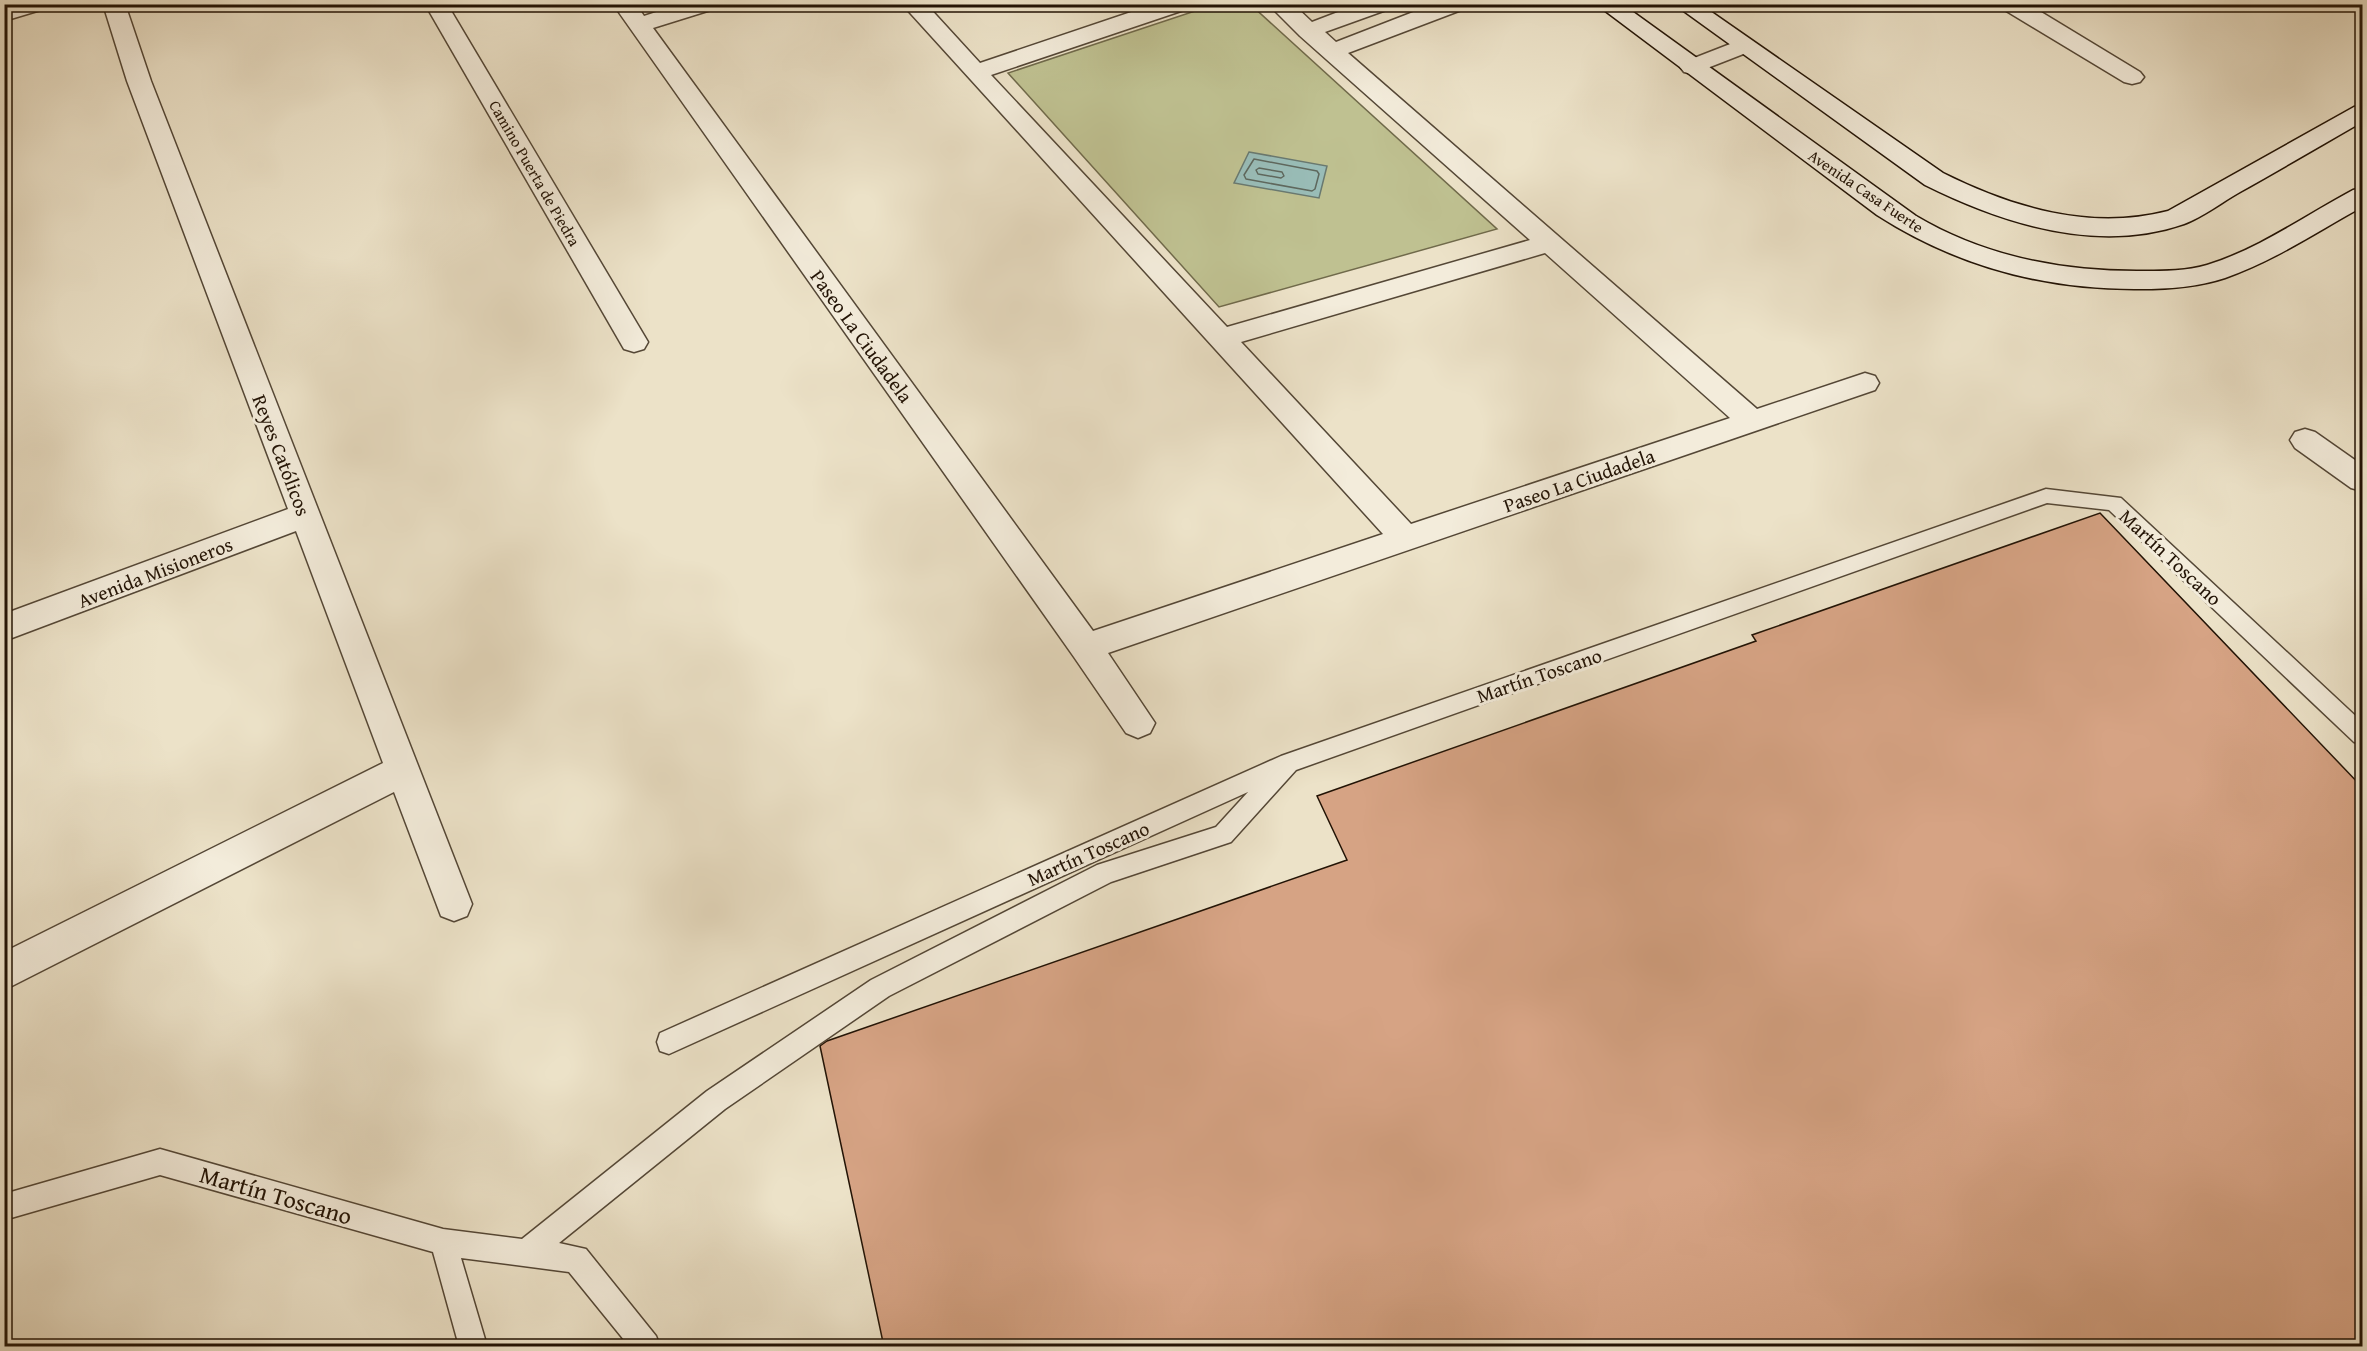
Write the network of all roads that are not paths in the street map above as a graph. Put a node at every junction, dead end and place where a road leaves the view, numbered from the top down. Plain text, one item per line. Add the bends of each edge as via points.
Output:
1 (36, 4) edge
2 (114, 4) edge
3 (436, 4) edge
4 (706, 4) edge
5 (913, 4) edge
6 (1179, 4) edge
7 (1279, 4) edge
8 (1455, 4) edge
9 (1607, 4) edge
10 (1685, 4) edge
11 (2011, 4) edge
12 (1370, 7) edge
13 (4, 14) edge
14 (631, 15) edge
15 (1308, 31) junction
16 (1743, 46) junction
17 (1332, 51) junction
18 (1692, 67) junction
19 (976, 72) junction
20 (2132, 78) dead end
21 (2362, 112) edge
22 (2362, 196) edge
23 (1549, 243) junction
24 (1221, 338) junction
25 (634, 342) dead end
26 (1865, 383) dead end
27 (1752, 421) junction
28 (2305, 440) dead end
29 (2362, 480) edge
30 (305, 515) junction
31 (1406, 538) junction
32 (4, 628) edge
33 (1086, 647) junction
34 (1138, 723) dead end
35 (2362, 735) edge
36 (1288, 763) junction
37 (403, 770) junction
38 (454, 904) dead end
39 (4, 972) edge
40 (669, 1042) dead end
41 (4, 1207) edge
42 (443, 1242) junction
43 (526, 1253) junction
44 (473, 1347) edge
45 (646, 1347) edge

1 - 13 street
2 - 30 street, Reyes Católicos via 139,81
3 - 25 street, Camino Puerta de Piedra
4 - 14 street, Paseo La Ciudadela
5 - 19 street
6 - 19 street
7 - 15 street
8 - 17 street
9 - 18 street, Avenida Casa Fuerte
10 - 16 street
11 - 20 street
12 - 15 street
14 - 33 street, Paseo La Ciudadela
15 - 17 street
16 - 18 street
16 - 21 street via 1934,179 1976,200 2023,216 2067,224 2142,226 2177,217
17 - 23 street
18 - 22 street, Avenida Casa Fuerte via 1886,209 1930,235 1992,259 2056,274 2115,281 2174,279 2215,271
19 - 24 street
23 - 24 street
23 - 27 street
24 - 31 street
26 - 27 street, Paseo La Ciudadela
27 - 31 street, Paseo La Ciudadela
28 - 29 street
30 - 32 street, Avenida Misioneros
30 - 37 street, Reyes Católicos
31 - 33 street, Paseo La Ciudadela
33 - 34 street, Paseo La Ciudadela
35 - 36 lane, Martín Toscano via 2114,503 2046,496
36 - 40 lane, Martín Toscano
36 - 43 lane via 1223,835 1105,873 880,988 716,1100
37 - 38 street, Reyes Católicos
37 - 39 street
41 - 42 lane, Martín Toscano via 160,1162
42 - 43 lane, Martín Toscano
42 - 44 lane
43 - 45 lane, Martín Toscano via 576,1259

